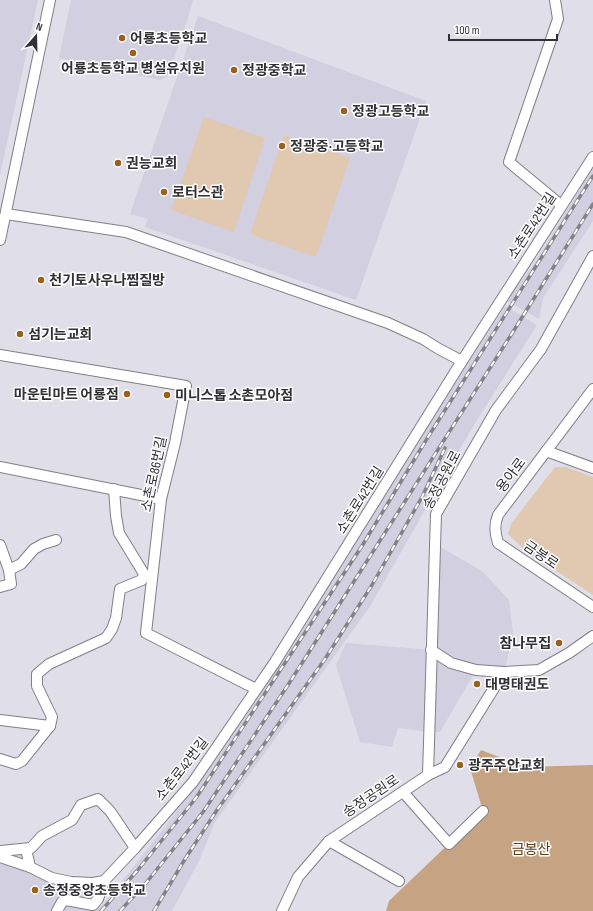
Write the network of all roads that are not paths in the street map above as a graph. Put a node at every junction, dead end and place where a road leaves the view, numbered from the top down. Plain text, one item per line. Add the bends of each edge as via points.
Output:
1 (50, 0) edge
2 (555, 0) edge
3 (593, 157) edge
4 (561, 205) junction
5 (6, 214) junction
6 (0, 240) edge
7 (593, 256) edge
8 (0, 355) edge
9 (462, 361) junction
10 (593, 389) edge
11 (546, 451) junction
12 (0, 467) edge
13 (593, 468) edge
14 (114, 489) junction
15 (161, 499) junction
16 (498, 515) joint
17 (56, 540) dead end
18 (0, 545) edge
19 (9, 570) junction
20 (0, 587) edge
21 (593, 607) edge
22 (593, 636) edge
23 (431, 650) junction
24 (504, 672) junction
25 (256, 689) junction
26 (0, 720) edge
27 (50, 726) junction
28 (0, 759) edge
29 (428, 775) junction
30 (403, 792) junction
31 (483, 811) dead end
32 (329, 841) junction
33 (135, 848) junction
34 (26, 849) junction
35 (0, 851) edge
36 (0, 857) edge
37 (30, 867) junction
38 (104, 881) junction
39 (399, 881) dead end
40 (57, 911) edge
41 (282, 911) edge

1 - 5 street
2 - 4 street via 558,19 509,162
3 - 4 street, 소촌로42번길
4 - 9 street, 소촌로42번길
5 - 6 street
5 - 9 street via 126,232 388,323 423,338
7 - 23 street, 송정공원로 via 541,349 496,410 436,514
8 - 15 street, 소촌로86번길 via 186,386
9 - 25 street, 소촌로42번길
10 - 11 street, 용아로
11 - 13 street
11 - 16 street, 용아로
12 - 14 street
14 - 15 street
14 - 27 street via 119,533 144,574 142,580 120,589 116,618 106,638 49,664 37,674 37,686 52,717
15 - 25 street, 소촌로86번길 via 146,633
16 - 21 street, 금봉로 via 495,534 498,543
17 - 19 street via 34,549 21,564
18 - 19 street
19 - 20 street via 11,584
22 - 24 street via 539,670
23 - 24 street via 451,663 476,670
23 - 29 street, 송정공원로
24 - 29 street, 송정공원로 via 445,767
25 - 33 street, 소촌로42번길 via 193,782
26 - 27 street
27 - 28 street via 22,761 16,764
29 - 30 street, 송정공원로
30 - 31 street via 449,844
30 - 32 street, 송정공원로
32 - 39 street
32 - 41 street, 송정공원로 via 298,878
33 - 34 street via 98,798 81,805 72,820 42,836 31,848
33 - 38 street, 소촌로42번길
34 - 35 street
34 - 37 street
36 - 37 street
37 - 38 street via 52,878 71,882
38 - 40 street via 98,899 93,904 66,900

